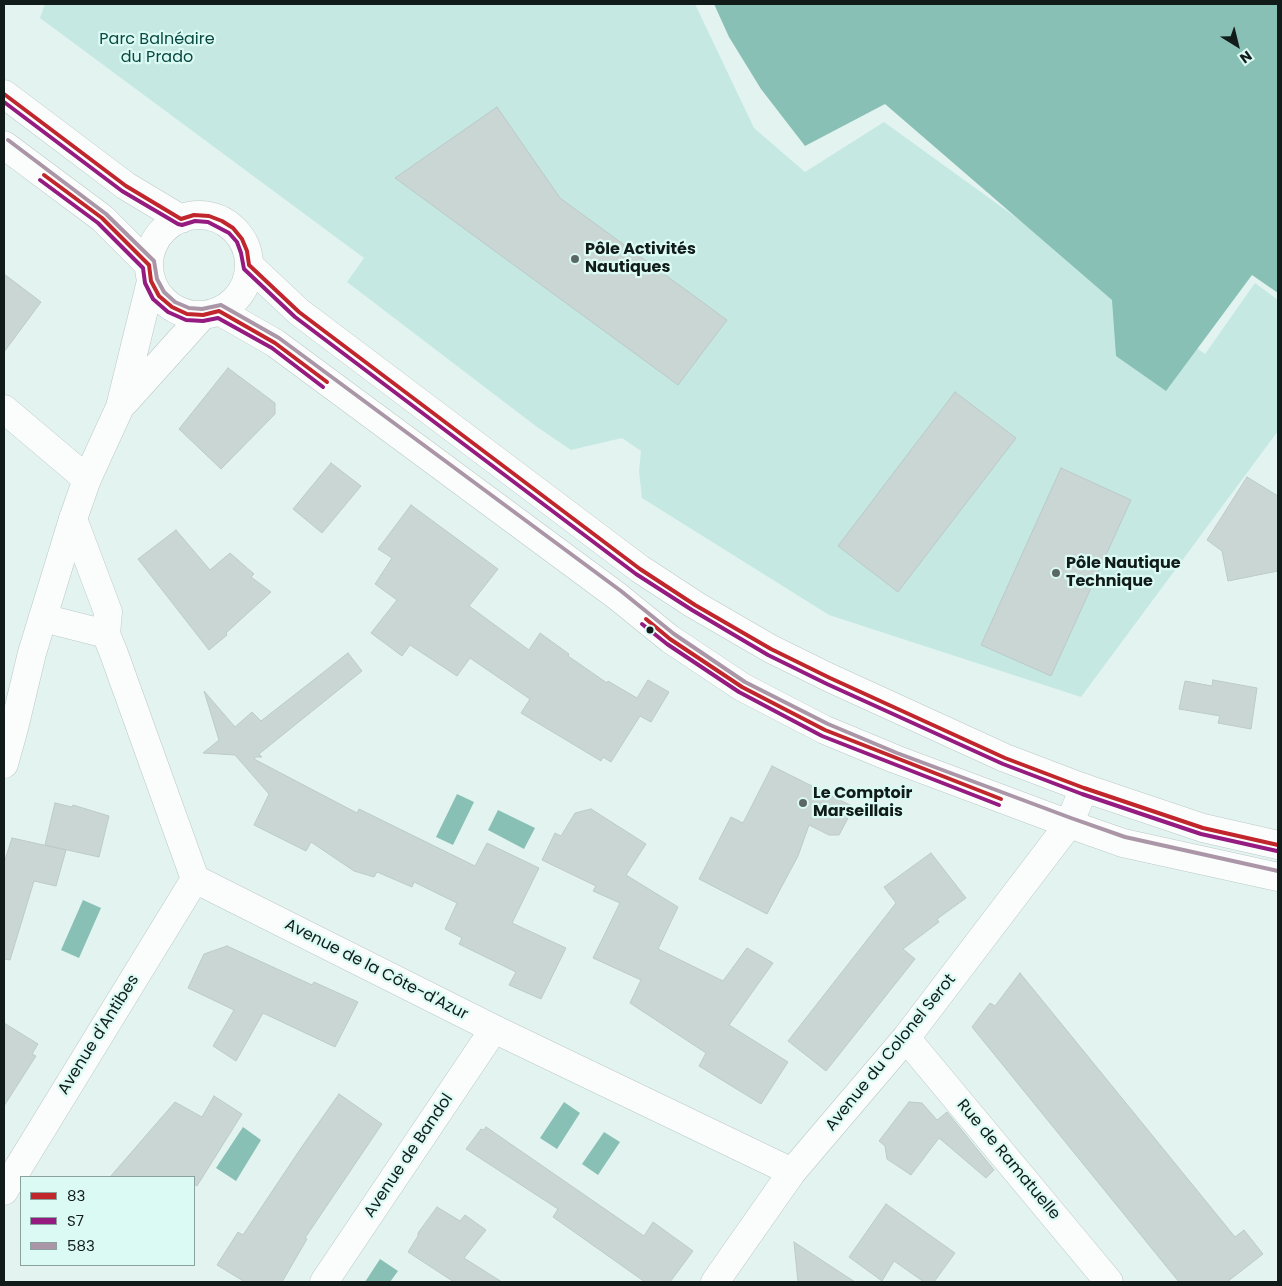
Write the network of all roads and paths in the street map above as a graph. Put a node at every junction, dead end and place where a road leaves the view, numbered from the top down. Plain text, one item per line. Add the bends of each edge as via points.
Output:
1 (4, 94) edge
2 (4, 145) edge
3 (181, 219) junction
4 (249, 265) junction
5 (150, 273) junction
6 (211, 313) junction
7 (120, 407) junction
8 (4, 409) edge
9 (87, 479) junction
10 (73, 519) junction
11 (43, 618) junction
12 (110, 642) junction
13 (9, 727) edge
14 (4, 764) edge
15 (1084, 788) junction
16 (1068, 824) junction
17 (1278, 845) edge
18 (1278, 877) edge
19 (195, 879) junction
20 (494, 1029) junction
21 (906, 1038) junction
22 (792, 1172) junction
23 (4, 1190) edge
24 (324, 1282) edge
25 (715, 1282) edge
26 (1109, 1282) edge

1 - 3 street via 126,186
2 - 5 street via 102,218
3 - 4 street via 209,216 228,224 242,239
3 - 5 street via 158,237 152,251
4 - 6 street via 238,297 230,306
4 - 15 street via 299,312 541,496 695,605 771,649 830,678 1005,758
5 - 6 street via 159,296 172,307 187,314
5 - 7 street
6 - 7 street
6 - 16 street via 275,343 617,596 670,639 742,687 825,730
7 - 9 street
8 - 9 street
9 - 10 street
10 - 11 street
10 - 12 street via 108,612
11 - 12 street
11 - 13 street
12 - 19 street
13 - 14 street
15 - 16 street, Avenue du Colonel Serot
15 - 17 street via 1203,828
16 - 18 street via 1123,843
16 - 21 street, Avenue du Colonel Serot
19 - 20 street, Avenue de la Côte-d'Azur
19 - 23 street, Avenue d'Antibes
20 - 22 street, Avenue de la Côte-d'Azur
20 - 24 street, Avenue de Bandol
21 - 22 street, Avenue du Colonel Serot
21 - 26 street, Rue de Ramatuelle
22 - 25 street, Avenue du Colonel Serot

